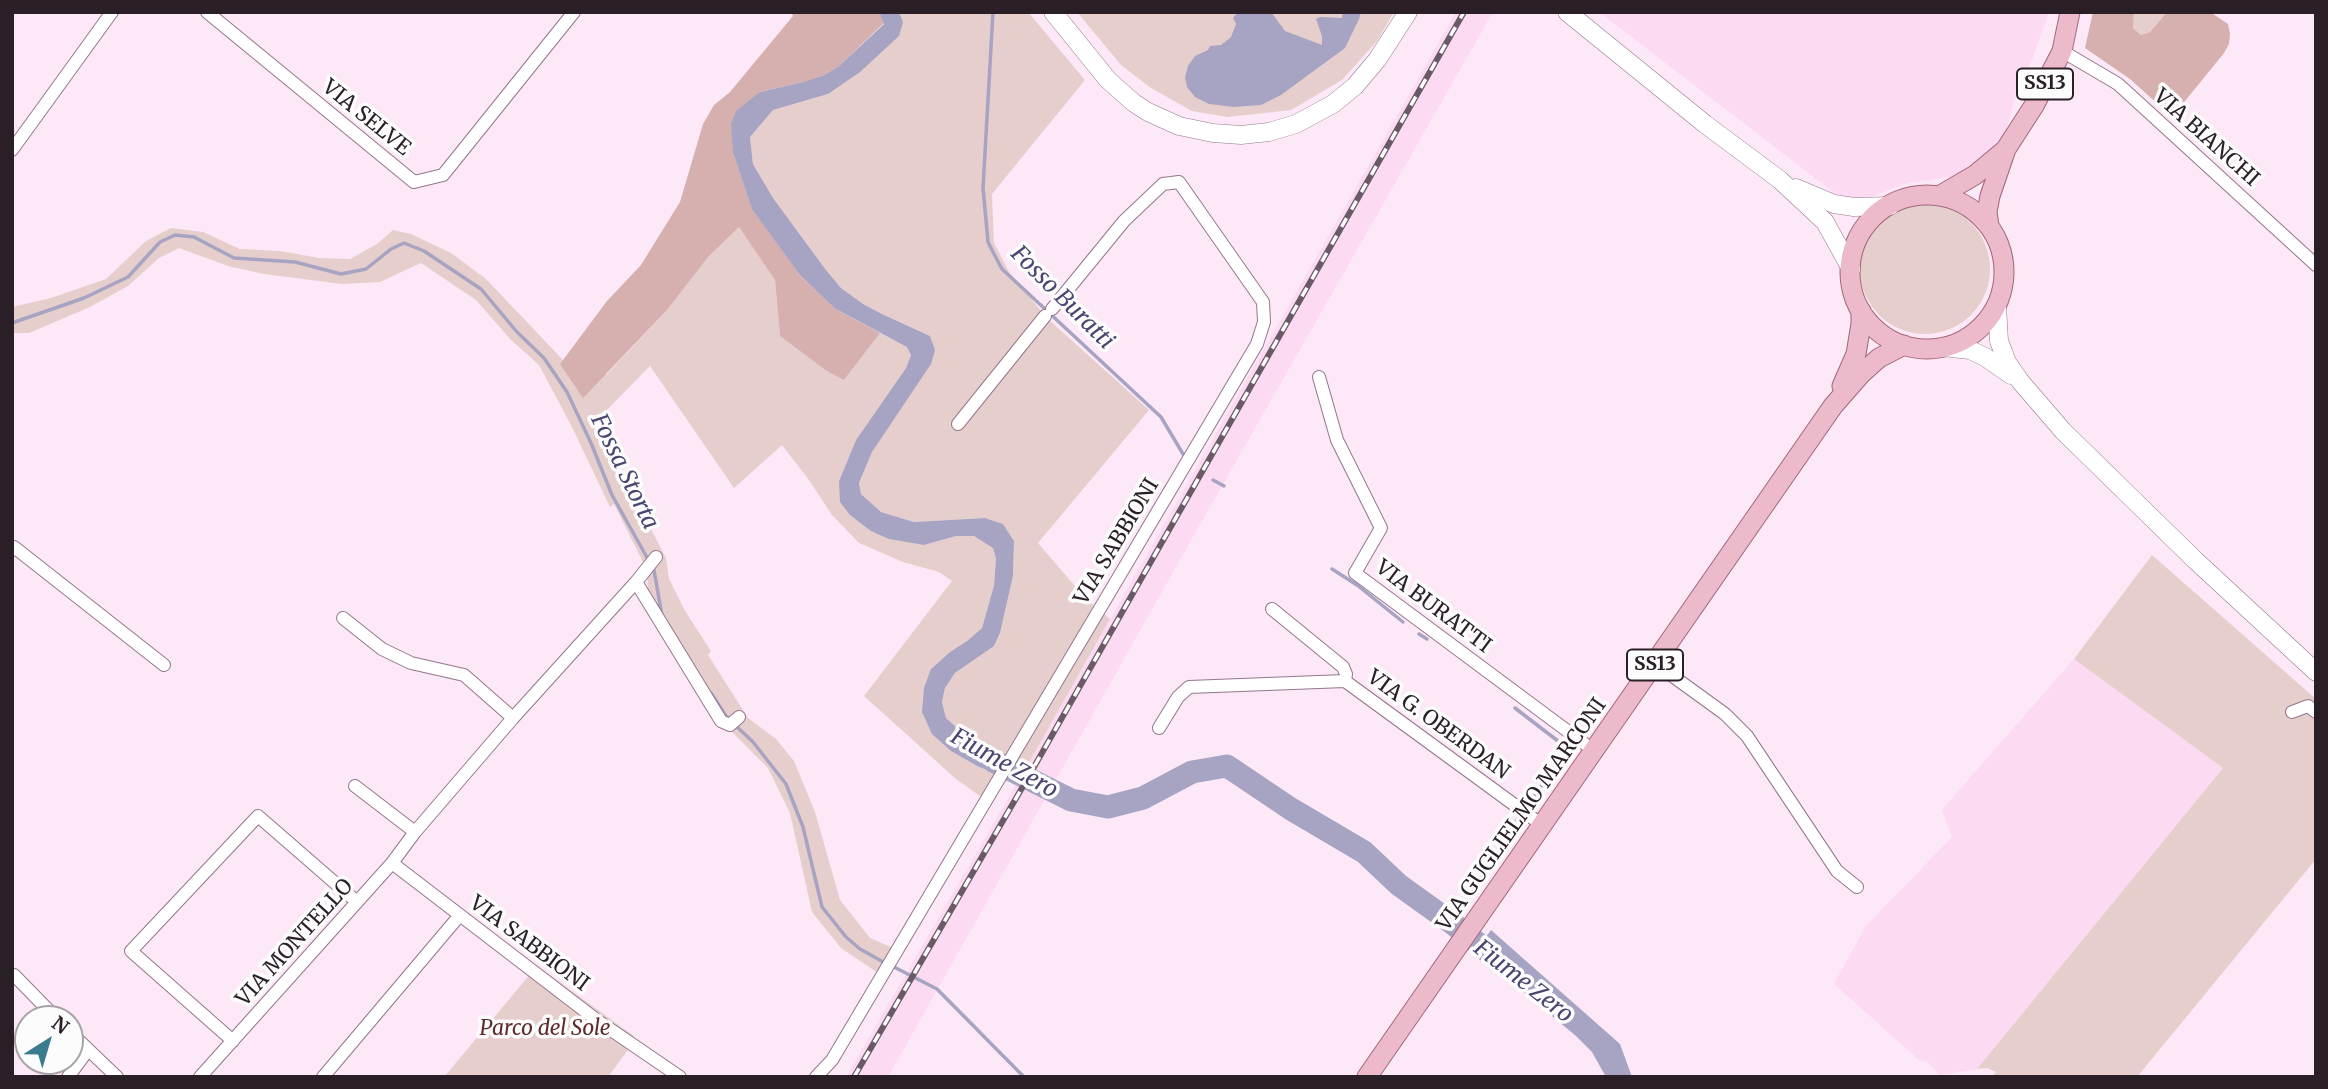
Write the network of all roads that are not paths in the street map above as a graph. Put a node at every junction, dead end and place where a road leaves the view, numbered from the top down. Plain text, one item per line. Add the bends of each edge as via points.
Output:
1 (111, 12) edge
2 (207, 12) edge
3 (574, 12) edge
4 (1053, 12) edge
5 (1408, 12) edge
6 (1567, 12) edge
7 (2070, 12) edge
8 (2062, 51) junction
9 (2006, 149) junction
10 (12, 150) edge
11 (1780, 180) junction
12 (1939, 197) junction
13 (1890, 205) junction
14 (1989, 226) junction
15 (2316, 265) edge
16 (1851, 269) junction
17 (1997, 306) junction
18 (1861, 311) junction
19 (1904, 345) junction
20 (1943, 347) junction
21 (1319, 377) dead end
22 (2020, 382) junction
23 (1833, 406) junction
24 (958, 425) dead end
25 (12, 550) edge
26 (653, 561) dead end
27 (636, 582) junction
28 (1272, 609) dead end
29 (343, 618) dead end
30 (1656, 664) junction
31 (164, 665) dead end
32 (2316, 672) edge
33 (1345, 681) junction
34 (2292, 712) dead end
35 (2316, 712) edge
36 (513, 718) junction
37 (734, 721) dead end
38 (1159, 727) dead end
39 (1593, 750) junction
40 (355, 786) dead end
41 (1542, 825) junction
42 (415, 832) junction
43 (392, 863) junction
44 (1857, 887) dead end
45 (357, 901) junction
46 (460, 915) junction
47 (13, 976) edge
48 (43, 1005) edge
49 (233, 1041) junction
50 (84, 1046) edge
51 (88, 1050) junction
52 (203, 1076) edge
53 (68, 1077) edge
54 (117, 1077) edge
55 (323, 1077) edge
56 (680, 1077) edge
57 (816, 1077) edge
58 (1367, 1077) edge

1 - 10 street
2 - 3 street, VIA SELVE via 414,182 443,175
4 - 5 main road via 1108,80 1141,107 1163,120 1196,130 1241,135 1296,124 1333,104 1377,60
6 - 11 main road
7 - 8 main road, VIA GUGLIELMO MARCONI / SS13
8 - 9 main road, VIA GUGLIELMO MARCONI / SS13
8 - 15 street, VIA BIANCHI via 2118,84
9 - 12 main road, VIA GUGLIELMO MARCONI / SS13
9 - 14 main road, VIA GUGLIELMO MARCONI / SS13 via 1990,196
11 - 13 main road via 1834,204
11 - 16 main road via 1825,222
12 - 13 main road, VIA GUGLIELMO MARCONI / SS13 via 1913,197
12 - 14 main road, VIA GUGLIELMO MARCONI / SS13 via 1963,204
13 - 16 main road, VIA GUGLIELMO MARCONI / SS13 via 1864,228
14 - 17 main road, VIA GUGLIELMO MARCONI / SS13 via 2004,265
16 - 18 main road, VIA GUGLIELMO MARCONI / SS13
17 - 20 main road, VIA GUGLIELMO MARCONI / SS13 via 1972,335
17 - 22 main road via 2002,351
18 - 19 main road, VIA GUGLIELMO MARCONI / SS13 via 1878,330
18 - 23 main road, VIA GUGLIELMO MARCONI / SS13 via 1856,354
19 - 20 main road, VIA GUGLIELMO MARCONI / SS13
19 - 23 main road, VIA GUGLIELMO MARCONI / SS13 via 1879,358
20 - 22 main road via 1983,355
21 - 39 street, VIA BURATTI via 1337,440 1381,528 1355,573
22 - 32 main road via 2176,542
23 - 30 main road, VIA GUGLIELMO MARCONI / SS13
24 - 57 street, VIA SABBIONI via 1124,221 1163,184 1178,182 1262,302 1264,321 1257,344 832,1060
25 - 31 street via 15,547
26 - 27 street, VIA MONTELLO
27 - 36 street, VIA MONTELLO
27 - 37 street via 721,721
28 - 33 street, VIA G. OBERDAN via 1343,667
29 - 36 street via 391,654 464,676
30 - 39 main road, VIA GUGLIELMO MARCONI / SS13
30 - 44 street via 1725,714 1747,736 1837,871
33 - 38 street, VIA G. OBERDAN via 1189,687
33 - 41 street, VIA G. OBERDAN
34 - 35 street via 2308,706
36 - 42 street, VIA MONTELLO
39 - 41 main road, VIA GUGLIELMO MARCONI / SS13
40 - 42 street
41 - 58 main road, VIA GUGLIELMO MARCONI / SS13
42 - 43 street, VIA MONTELLO
43 - 45 street, VIA MONTELLO
43 - 46 street, VIA SABBIONI
45 - 49 street, VIA MONTELLO
45 - 49 street via 258,816 131,951
46 - 55 street
46 - 56 street, VIA SABBIONI
47 - 48 street
49 - 52 street, VIA MONTELLO
50 - 51 street
51 - 53 street
51 - 54 street

